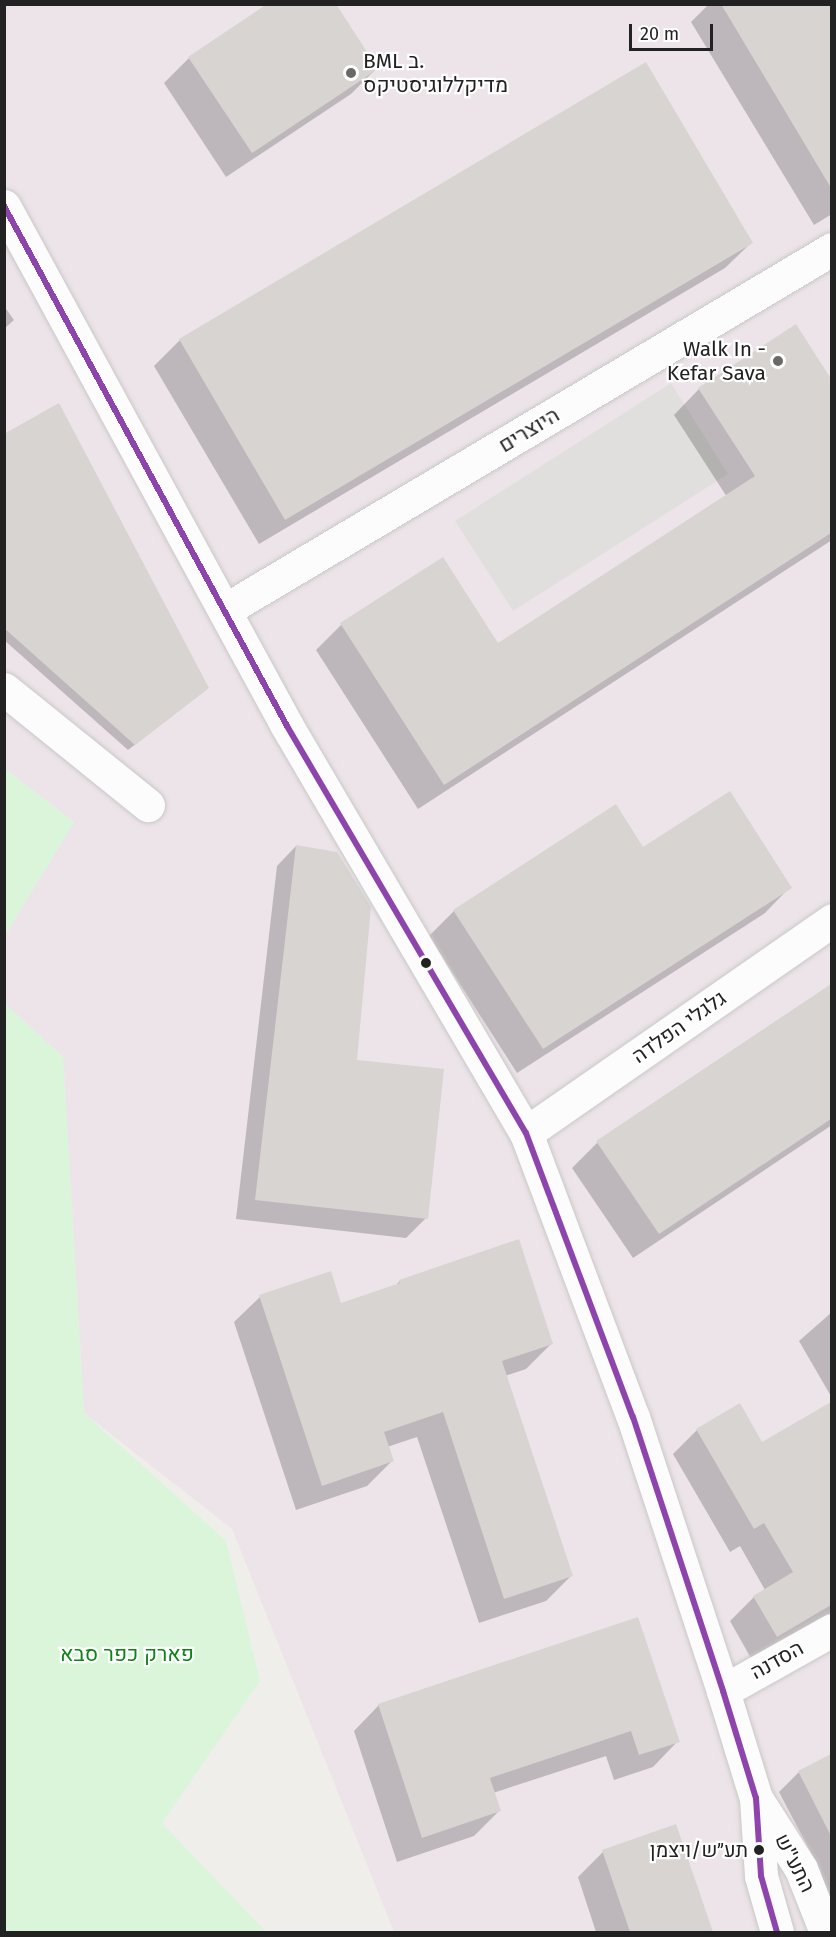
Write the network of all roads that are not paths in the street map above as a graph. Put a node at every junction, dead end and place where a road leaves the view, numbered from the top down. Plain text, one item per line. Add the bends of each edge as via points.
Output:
1 (4, 206) edge
2 (831, 249) edge
3 (225, 610) junction
4 (4, 689) edge
5 (148, 805) dead end
6 (831, 920) edge
7 (526, 1133) junction
8 (831, 1630) edge
9 (723, 1691) junction
10 (756, 1798) junction
11 (777, 1932) edge
12 (826, 1932) edge

1 - 3 street, התע"ש
2 - 3 street, היוצרים
3 - 7 street, התע"ש via 287,726
4 - 5 street
6 - 7 street, גלגלי הפלדה
7 - 9 street, התע"ש via 633,1417
8 - 9 street, הסדנה
9 - 10 street, התע"ש
10 - 11 street, התע"ש via 761,1875
10 - 12 street, התע"ש via 801,1869

